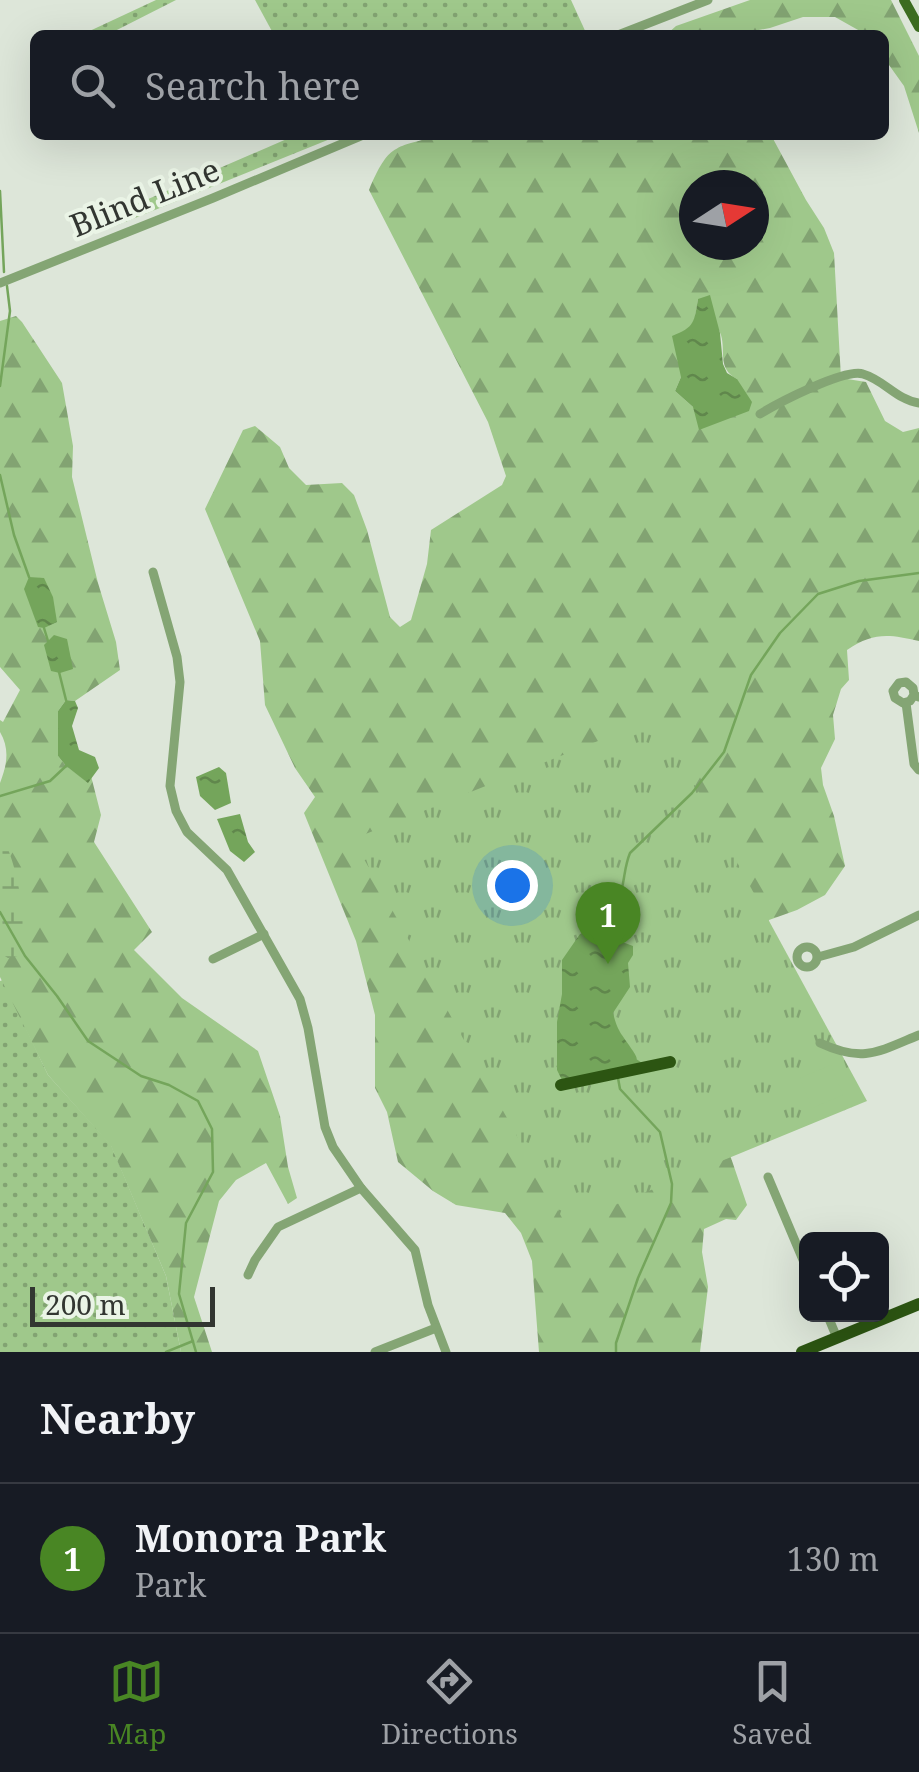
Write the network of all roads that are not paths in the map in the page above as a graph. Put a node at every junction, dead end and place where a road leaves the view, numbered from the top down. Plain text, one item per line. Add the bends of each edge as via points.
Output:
1 (708, 0) edge
2 (904, 0) edge
3 (919, 27) edge
4 (631, 30) edge
5 (351, 140) edge
6 (0, 282) edge
7 (919, 404) edge
8 (760, 414) dead end
9 (153, 572) dead end
10 (913, 698) edge
11 (919, 770) edge
12 (916, 917) edge
13 (919, 930) edge
14 (264, 934) junction
15 (818, 957) dead end
16 (213, 959) dead end
17 (919, 1035) edge
18 (820, 1043) dead end
19 (670, 1062) dead end
20 (561, 1085) dead end
21 (768, 1177) dead end
22 (361, 1188) junction
23 (799, 1250) edge
24 (248, 1274) dead end
25 (919, 1304) edge
26 (830, 1322) edge
27 (436, 1328) junction
28 (837, 1338) junction
29 (375, 1352) edge
30 (446, 1352) edge
31 (802, 1352) edge

1 - 4 street
2 - 3 main road
5 - 6 street, Blind Line
7 - 8 street via 857,372
9 - 14 street via 180,682 170,786 176,811 227,870
10 - 11 street
12 - 13 street
12 - 15 street
14 - 16 street
14 - 22 street via 304,1009 329,1139
17 - 18 street via 858,1056
19 - 20 highway
21 - 23 street
22 - 24 street via 278,1227
22 - 27 street via 416,1250
25 - 28 highway
26 - 28 street
27 - 29 street
27 - 30 street
28 - 31 highway

